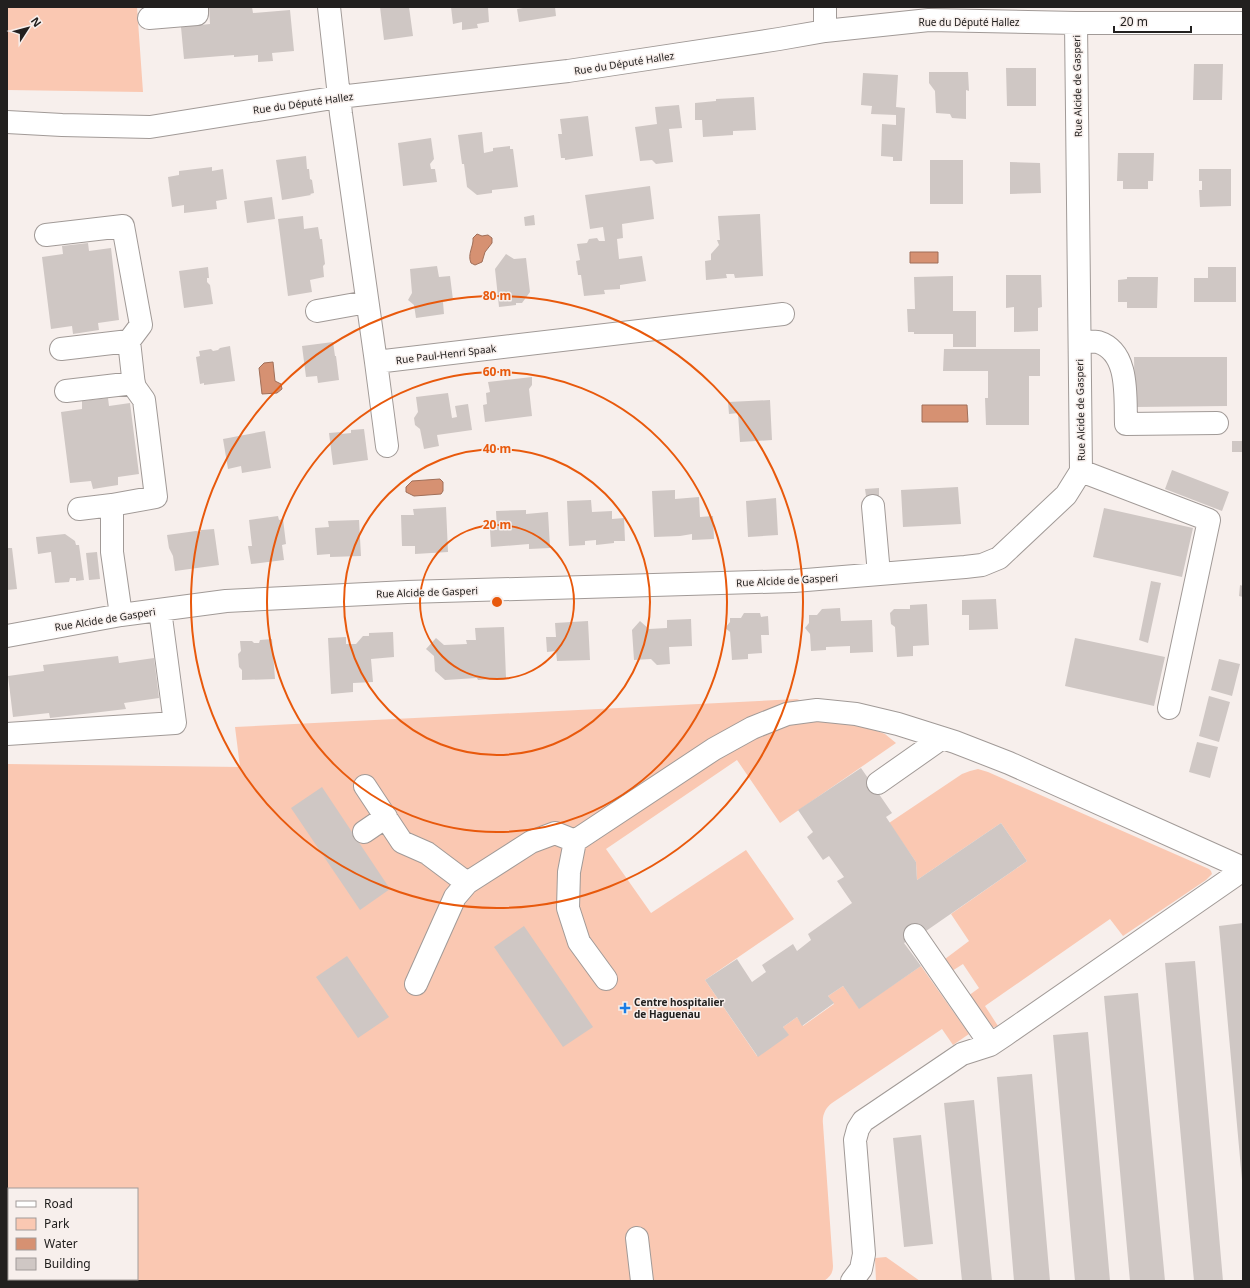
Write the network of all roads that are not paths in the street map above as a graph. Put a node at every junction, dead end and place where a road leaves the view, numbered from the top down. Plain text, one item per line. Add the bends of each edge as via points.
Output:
1 (197, 7) edge
2 (329, 7) edge
3 (825, 7) edge
4 (149, 18) dead end
5 (1076, 23) junction
6 (1243, 23) edge
7 (825, 31) junction
8 (339, 98) junction
9 (7, 122) edge
10 (46, 236) dead end
11 (367, 302) junction
12 (316, 311) dead end
13 (783, 314) dead end
14 (129, 341) junction
15 (1080, 341) junction
16 (61, 349) dead end
17 (376, 362) junction
18 (134, 383) junction
19 (66, 391) dead end
20 (1217, 423) dead end
21 (387, 446) dead end
22 (1081, 471) junction
23 (112, 505) junction
24 (873, 506) dead end
25 (79, 509) dead end
26 (879, 574) junction
27 (160, 610) junction
28 (121, 615) junction
29 (7, 636) edge
30 (1169, 708) dead end
31 (7, 734) edge
32 (942, 738) junction
33 (878, 784) dead end
34 (365, 786) dead end
35 (386, 817) junction
36 (364, 832) dead end
37 (575, 841) junction
38 (1243, 869) edge
39 (467, 883) junction
40 (915, 935) dead end
41 (606, 979) dead end
42 (416, 984) dead end
43 (984, 1034) dead end
44 (637, 1238) dead end
45 (642, 1281) edge
46 (852, 1281) edge

1 - 4 street via 197,14
2 - 8 street
3 - 7 street
5 - 6 street, Rue du Député Hallez
5 - 7 street, Rue du Député Hallez via 929,20
5 - 15 street, Rue Alcide de Gasperi
7 - 8 street, Rue du Député Hallez via 568,71
8 - 9 street, Rue du Député Hallez via 150,127
8 - 11 street
10 - 14 street via 124,226 141,325
11 - 12 street
11 - 17 street
13 - 17 street, Rue Paul-Henri Spaak
14 - 16 street
14 - 18 street
15 - 20 street via 1098,342 1111,349 1119,360 1124,373 1126,424
15 - 22 street, Rue Alcide de Gasperi
17 - 21 street
18 - 19 street
18 - 23 street via 144,400 156,497
22 - 26 street, Rue Alcide de Gasperi via 1066,495 999,558 965,568
22 - 30 street via 1209,520
23 - 25 street
23 - 28 street via 112,552
24 - 26 street
26 - 27 street, Rue Alcide de Gasperi via 794,581 407,592 226,601
27 - 28 street, Rue Alcide de Gasperi
27 - 31 street via 175,723
28 - 29 street, Rue Alcide de Gasperi
32 - 33 street
32 - 37 street via 856,714 817,710 787,714 752,728 714,749
32 - 38 street via 1008,763
34 - 35 street
35 - 36 street
35 - 39 street via 402,842 427,853
37 - 39 street via 555,833 531,842
37 - 41 street via 568,908 579,942
38 - 46 street via 990,1045 962,1054 863,1121 855,1140 864,1254 861,1269
39 - 42 street via 455,897
40 - 43 street
44 - 45 street

